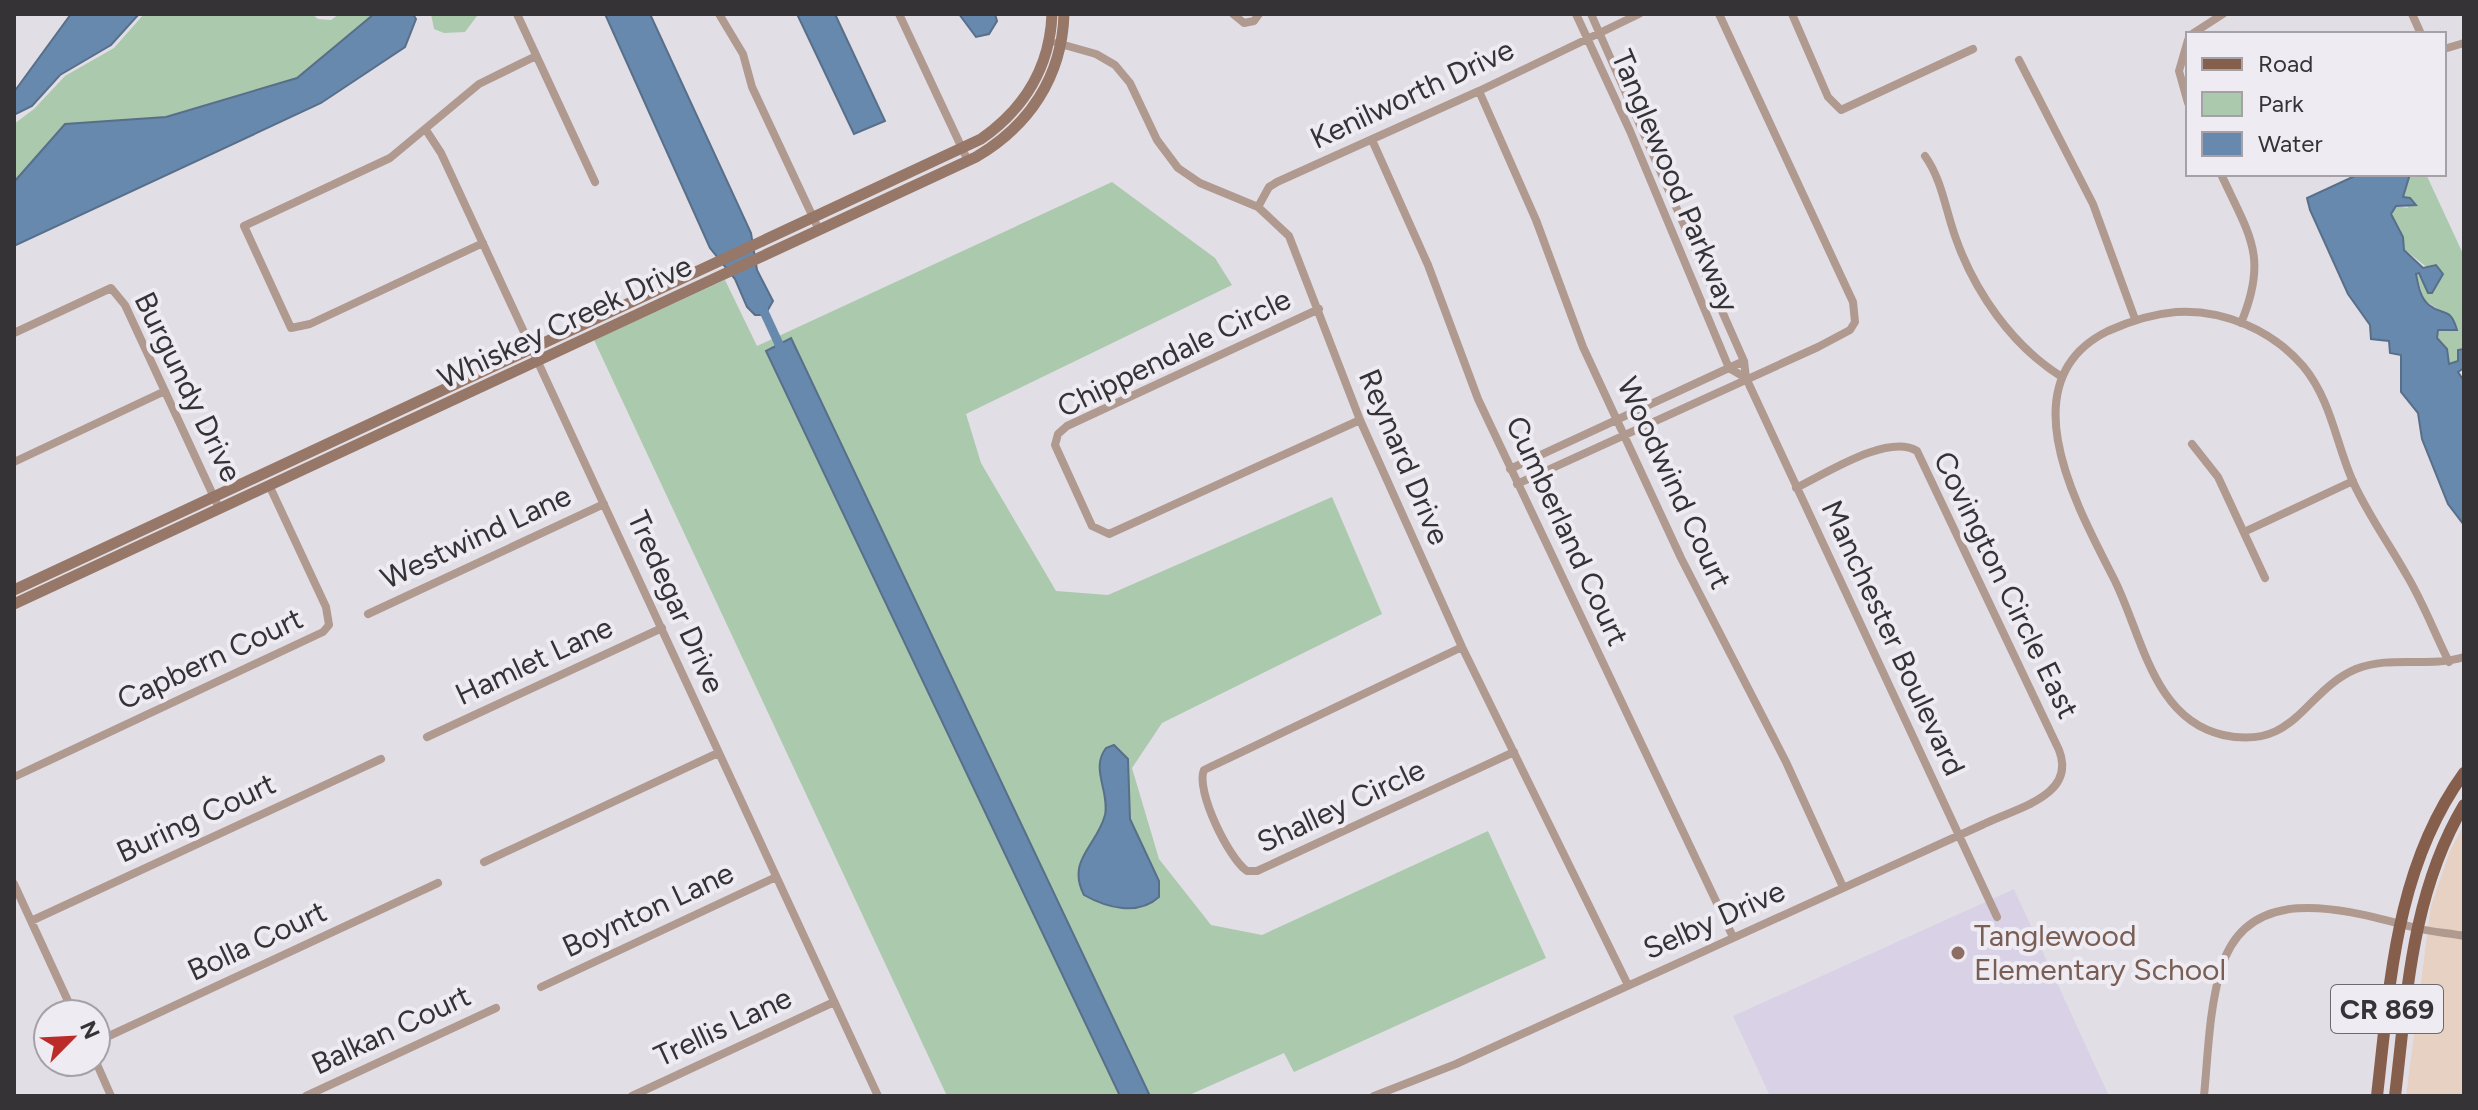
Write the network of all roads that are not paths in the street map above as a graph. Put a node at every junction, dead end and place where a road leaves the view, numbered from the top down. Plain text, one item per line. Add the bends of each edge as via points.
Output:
1 (517, 14) edge
2 (719, 14) edge
3 (899, 14) edge
4 (1052, 14) edge
5 (1064, 14) edge
6 (1233, 14) edge
7 (1259, 14) edge
8 (1576, 14) edge
9 (1591, 14) edge
10 (1639, 14) edge
11 (1719, 14) edge
12 (1792, 14) edge
13 (2223, 14) edge
14 (1599, 32) junction
15 (2195, 32) edge
16 (1587, 38) junction
17 (1055, 43) junction
18 (2186, 47) edge
19 (1973, 49) dead end
20 (536, 56) junction
21 (2019, 60) dead end
22 (1479, 91) junction
23 (2186, 96) edge
24 (426, 130) junction
25 (1372, 140) junction
26 (1650, 143) junction
27 (1637, 148) junction
28 (965, 155) junction
29 (1925, 156) dead end
30 (2222, 176) edge
31 (595, 182) dead end
32 (1258, 207) junction
33 (816, 224) junction
34 (483, 243) junction
35 (1695, 253) junction
36 (1681, 259) junction
37 (1319, 309) junction
38 (2135, 319) junction
39 (2241, 323) junction
40 (14, 333) edge
41 (535, 355) junction
42 (1744, 361) junction
43 (1729, 368) junction
44 (2062, 377) junction
45 (1746, 378) junction
46 (165, 391) junction
47 (1360, 420) junction
48 (1616, 420) junction
49 (1623, 435) junction
50 (2192, 444) dead end
51 (14, 462) edge
52 (1510, 469) junction
53 (2353, 481) junction
54 (1517, 484) junction
55 (269, 485) junction
56 (1796, 488) junction
57 (217, 503) junction
58 (604, 504) junction
59 (2244, 532) junction
60 (2265, 578) dead end
61 (14, 590) edge
62 (14, 604) edge
63 (368, 614) dead end
64 (662, 628) junction
65 (1462, 647) junction
66 (2464, 657) edge
67 (2449, 662) junction
68 (427, 737) dead end
69 (1514, 752) junction
70 (718, 753) junction
71 (381, 759) dead end
72 (2063, 772) joint
73 (2464, 773) edge
74 (14, 777) edge
75 (2464, 805) edge
76 (1959, 835) junction
77 (484, 862) dead end
78 (776, 877) junction
79 (438, 883) dead end
80 (14, 884) edge
81 (1843, 887) junction
82 (1997, 917) dead end
83 (31, 921) junction
84 (2399, 923) junction
85 (2417, 929) junction
86 (2464, 936) edge
87 (1733, 937) junction
88 (1628, 985) junction
89 (541, 987) dead end
90 (67, 998) edge
91 (834, 1002) junction
92 (496, 1008) dead end
93 (112, 1035) edge
94 (306, 1096) edge
95 (632, 1096) edge
96 (878, 1096) edge
97 (1374, 1096) edge
98 (2204, 1096) edge
99 (2377, 1096) edge
100 (2395, 1096) edge

1 - 20 street
2 - 33 street via 743,54 752,87
3 - 28 street
4 - 17 street, Whiskey Creek Drive
5 - 17 street, Whiskey Creek Drive
6 - 7 street via 1244,23
8 - 16 street, Tanglewood Parkway
9 - 14 street, Tanglewood Parkway
10 - 14 street, Kenilworth Drive
11 - 45 street via 1856,312 1855,322 1841,336
12 - 19 street via 1833,105 1841,110
13 - 15 street
14 - 16 street, Kenilworth Drive
14 - 26 street, Tanglewood Parkway
16 - 22 street, Kenilworth Drive
16 - 27 street, Tanglewood Parkway
17 - 28 street, Whiskey Creek Drive via 1019,105
17 - 32 street, Reynard Drive via 1096,54 1123,74 1178,168
18 - 23 street via 2179,71
20 - 24 street via 479,84
20 - 31 street
21 - 38 street via 2093,204
22 - 25 street, Kenilworth Drive
22 - 48 street, Woodwind Court
24 - 34 street, Tredegar Drive
24 - 34 street via 390,158 247,222 245,231 285,321 291,328 301,328
25 - 32 street, Kenilworth Drive via 1277,182
25 - 52 street, Cumberland Court via 1412,224 1460,355
26 - 27 street
26 - 35 street, Tanglewood Parkway
27 - 36 street, Tanglewood Parkway
28 - 33 street, Whiskey Creek Drive
29 - 44 street via 1939,178 1959,248 1978,286 2020,343
30 - 39 street via 2255,256 2255,286
32 - 37 street, Reynard Drive via 1289,236
33 - 41 street, Whiskey Creek Drive
34 - 41 street, Tredegar Drive
35 - 36 street
35 - 42 street, Tanglewood Parkway
36 - 43 street, Tanglewood Parkway
37 - 47 street, Reynard Drive
37 - 47 street, Chippendale Circle via 1067,426 1055,445 1092,526 1109,534
38 - 39 street via 2192,312
38 - 44 street via 2091,340
39 - 53 street via 2271,338 2308,373 2332,418
40 - 46 street, Burgundy Drive via 111,288 125,305
41 - 55 street, Whiskey Creek Drive
41 - 57 street, Whiskey Creek Drive
41 - 58 street, Tredegar Drive
42 - 43 street
42 - 45 street, Tanglewood Parkway
43 - 45 street
43 - 48 street
44 - 67 street via 2055,419 2073,494 2158,682 2191,721 2228,736 2265,734 2291,723 2334,683 2361,667
45 - 49 street
45 - 56 street, Manchester Boulevard
46 - 51 street
46 - 57 street, Burgundy Drive
47 - 65 street, Reynard Drive
48 - 49 street, Woodwind Court
48 - 52 street
49 - 54 street
49 - 81 street, Woodwind Court
50 - 59 street via 2213,467
52 - 54 street, Cumberland Court
53 - 59 street
53 - 67 street via 2420,598
54 - 87 street, Cumberland Court
55 - 57 street, Whiskey Creek Drive
55 - 74 street, Capbern Court via 326,607 329,625 323,632
56 - 72 street, Covington Circle East via 1890,445 1917,451 2059,750
56 - 76 street, Manchester Boulevard
57 - 61 street, Whiskey Creek Drive
57 - 62 street, Whiskey Creek Drive
58 - 63 street, Westwind Lane
58 - 64 street, Tredegar Drive
59 - 60 street
64 - 68 street, Hamlet Lane
64 - 70 street, Tredegar Drive
65 - 69 street, Reynard Drive
65 - 69 street, Shalley Circle via 1204,770 1201,789 1233,857 1247,871 1257,871
66 - 67 street
69 - 88 street, Reynard Drive
70 - 77 street
70 - 78 street, Tredegar Drive
71 - 83 street, Buring Court
72 - 76 street, Selby Drive via 2060,783 2043,797
73 - 84 main road, CR 869 via 2420,852
75 - 85 main road, CR 869 via 2433,870
76 - 81 street, Selby Drive
76 - 82 street, Manchester Boulevard
78 - 89 street, Boynton Lane
78 - 91 street, Tredegar Drive
79 - 93 street, Bolla Court
80 - 83 street
81 - 87 street, Selby Drive
83 - 90 street
84 - 85 street
84 - 98 street via 2301,906 2271,913 2247,928 2220,971
84 - 99 main road, CR 869
85 - 86 street
85 - 100 main road, CR 869
87 - 88 street, Selby Drive
88 - 97 street, Selby Drive
91 - 95 street, Trellis Lane
91 - 96 street, Tredegar Drive
92 - 94 street, Balkan Court

